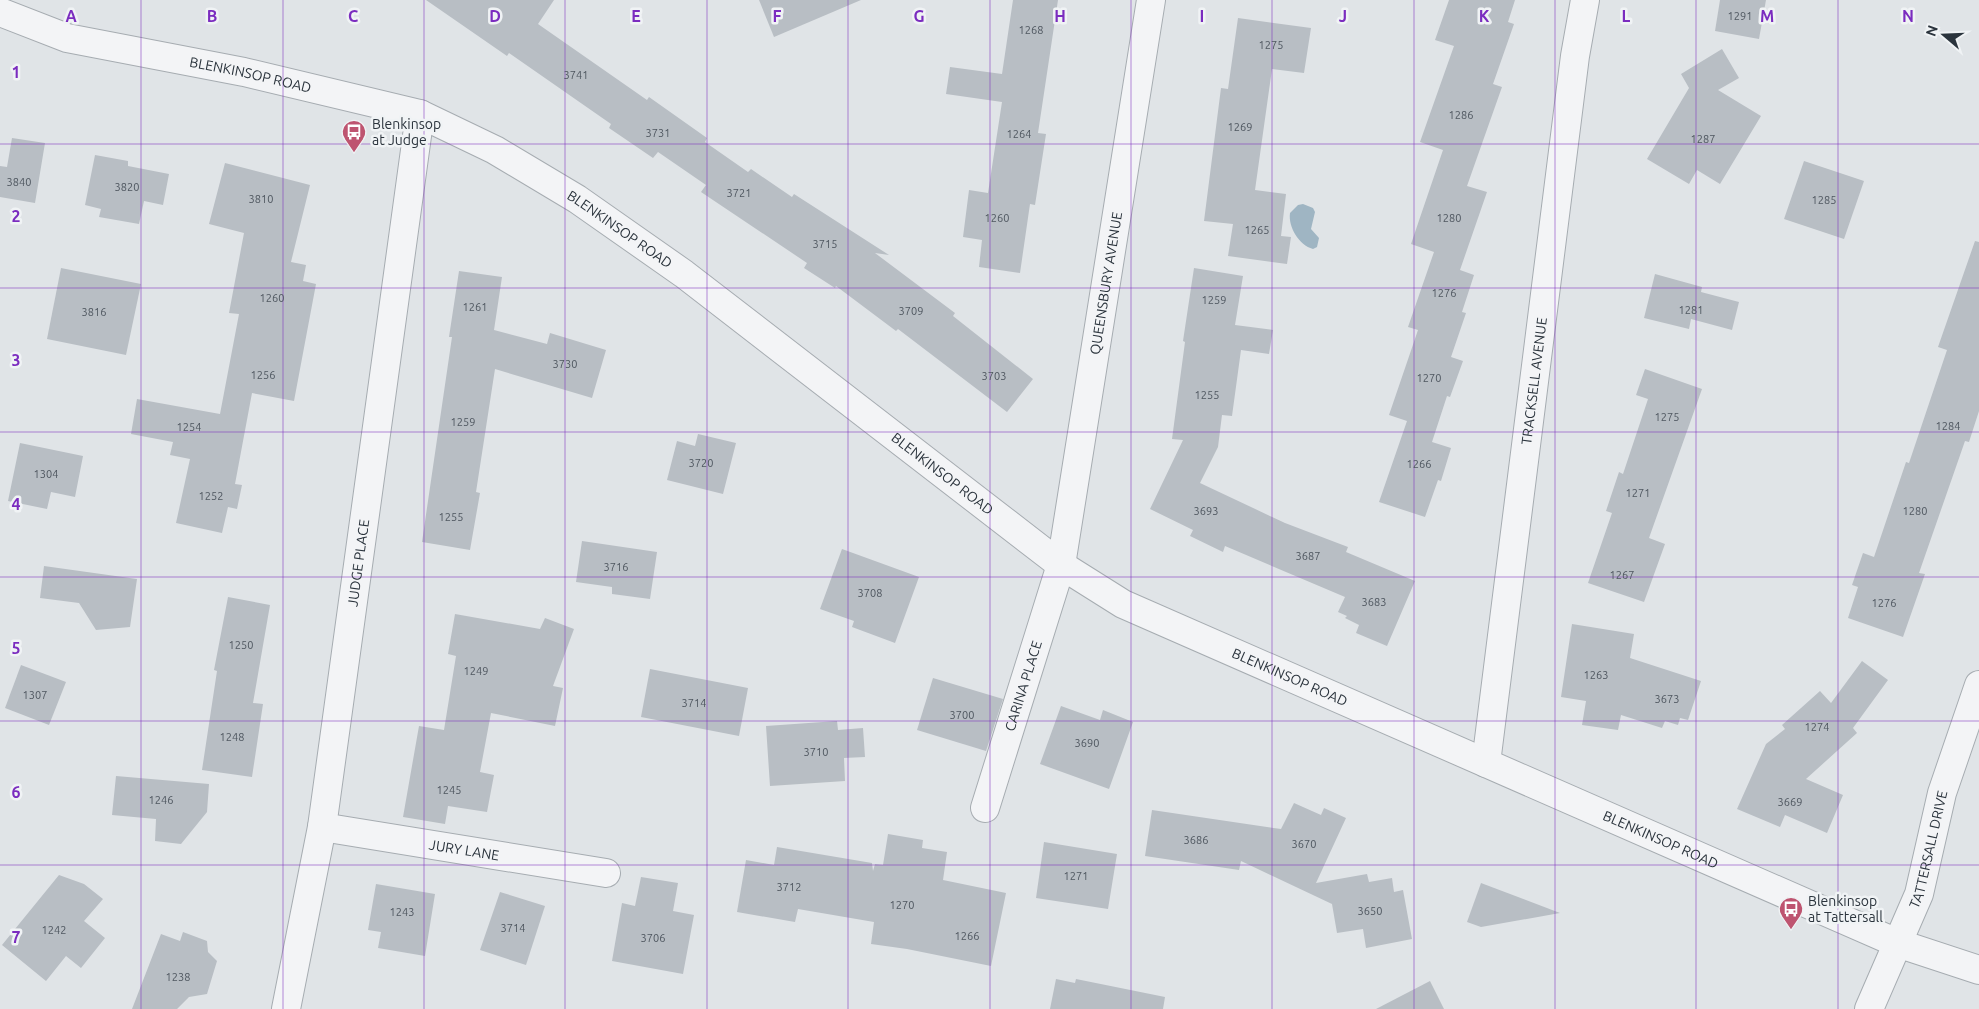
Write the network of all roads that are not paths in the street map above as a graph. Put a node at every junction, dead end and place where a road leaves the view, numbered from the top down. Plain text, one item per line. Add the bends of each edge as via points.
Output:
1 (1150, 0) edge
2 (1585, 0) edge
3 (0, 12) edge
4 (420, 114) junction
5 (1061, 565) junction
6 (1979, 685) edge
7 (1486, 763) junction
8 (984, 808) dead end
9 (322, 827) junction
10 (606, 873) dead end
11 (1897, 942) junction
12 (1979, 970) edge
13 (286, 1009) edge
14 (1869, 1009) edge

1 - 5 street, QUEENSBURY AVENUE
2 - 7 street, TRACKSELL AVENUE
3 - 4 street, BLENKINSOP ROAD via 67,38 244,72
4 - 5 street, BLENKINSOP ROAD via 495,150 578,199 677,269
4 - 9 street, JUDGE PLACE
5 - 7 street, BLENKINSOP ROAD via 1123,604
5 - 8 street, CARINA PLACE
6 - 11 street, TATTERSALL DRIVE via 1942,793 1919,894
7 - 11 street, BLENKINSOP ROAD
9 - 10 street, JURY LANE
9 - 13 street, JUDGE PLACE
11 - 12 street, BLENKINSOP ROAD
11 - 14 street, TATTERSALL DRIVE

